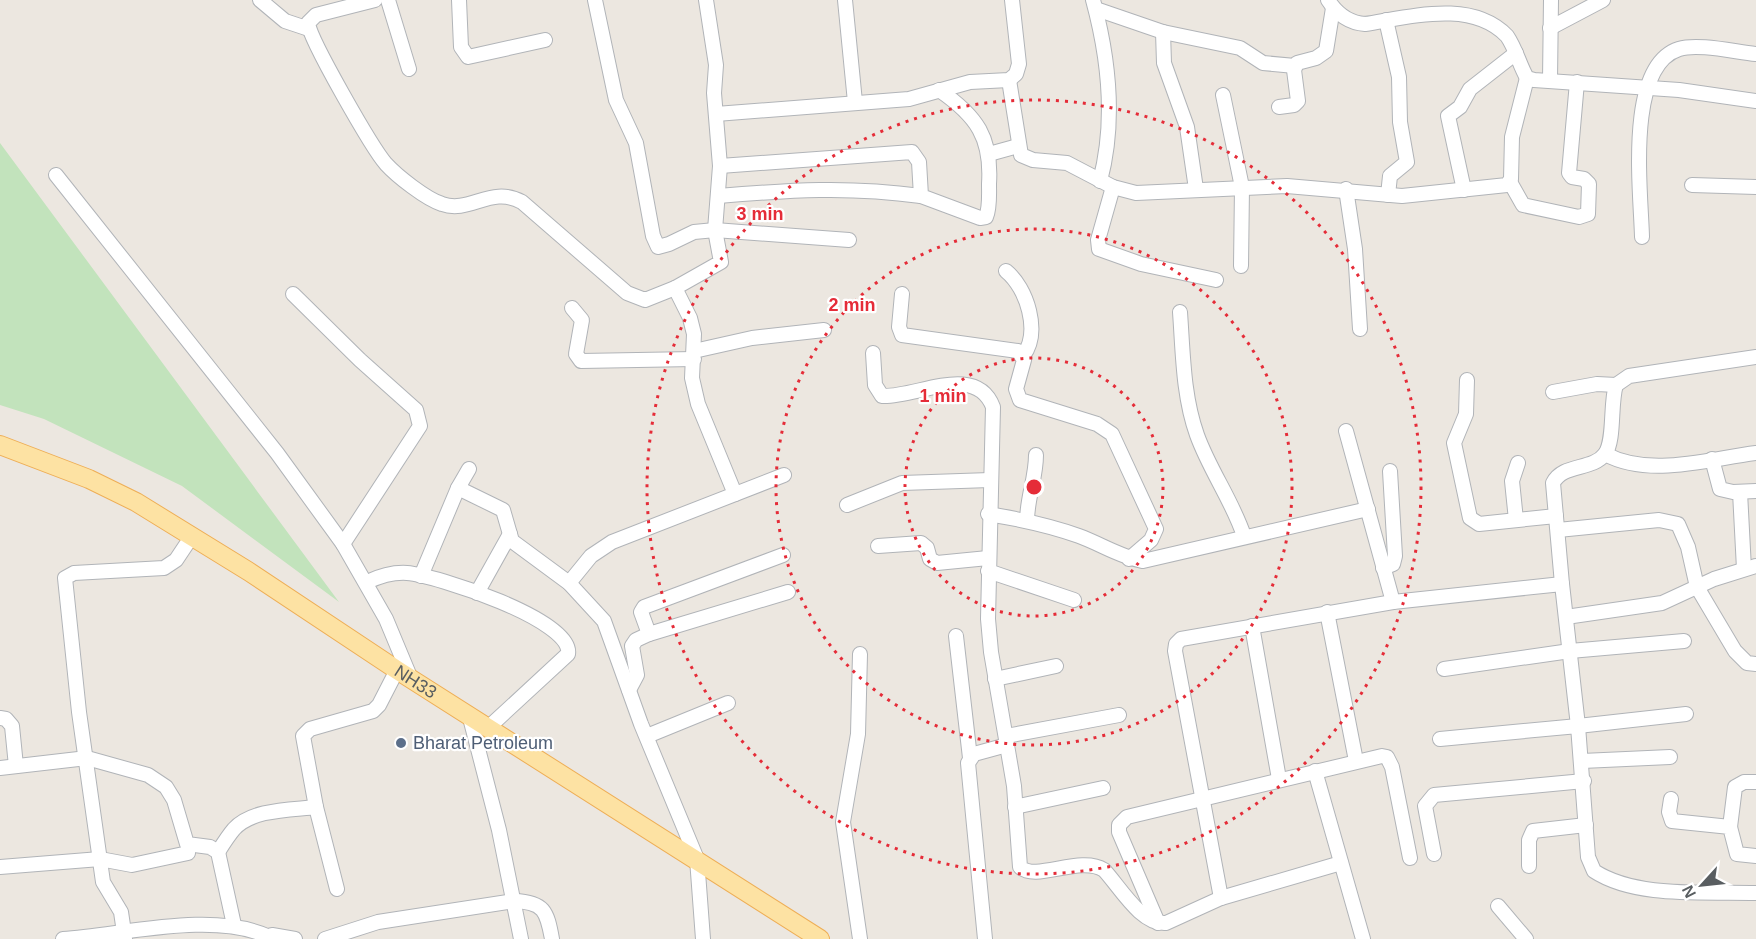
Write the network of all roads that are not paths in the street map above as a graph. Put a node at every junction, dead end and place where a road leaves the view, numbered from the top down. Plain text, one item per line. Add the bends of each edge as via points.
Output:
1 (260, 0) edge
2 (375, 0) edge
3 (388, 0) edge
4 (459, 0) edge
5 (595, 0) edge
6 (706, 0) edge
7 (845, 0) edge
8 (1012, 0) edge
9 (1551, 0) edge
10 (1603, 0) edge
11 (1331, 4) edge
12 (1095, 5) edge
13 (1386, 20) junction
14 (1550, 28) junction
15 (309, 29) junction
16 (1163, 32) junction
17 (545, 40) dead end
18 (1516, 53) junction
19 (1756, 54) edge
20 (1294, 66) junction
21 (409, 69) dead end
22 (1527, 78) junction
23 (1550, 80) junction
24 (1009, 81) junction
25 (1577, 82) junction
26 (1647, 88) junction
27 (939, 90) junction
28 (1223, 95) dead end
29 (1756, 101) edge
30 (855, 102) junction
31 (1279, 107) dead end
32 (716, 114) junction
33 (1018, 146) junction
34 (989, 154) junction
35 (720, 166) junction
36 (56, 175) dead end
37 (1510, 182) junction
38 (1106, 184) junction
39 (1692, 185) dead end
40 (1242, 187) junction
41 (1756, 187) edge
42 (1197, 189) junction
43 (1346, 189) junction
44 (1464, 190) junction
45 (1388, 195) junction
46 (718, 196) junction
47 (921, 196) junction
48 (714, 230) junction
49 (1642, 237) dead end
50 (849, 240) dead end
51 (1241, 266) dead end
52 (1006, 271) dead end
53 (1216, 280) dead end
54 (675, 288) junction
55 (293, 294) dead end
56 (902, 294) dead end
57 (572, 308) dead end
58 (1180, 312) dead end
59 (1360, 329) dead end
60 (824, 330) dead end
61 (873, 353) dead end
62 (694, 355) junction
63 (1023, 356) junction
64 (1756, 357) edge
65 (1467, 380) dead end
66 (1616, 385) junction
67 (1553, 392) dead end
68 (1346, 431) dead end
69 (0, 444) edge
70 (1756, 453) edge
71 (1605, 454) junction
72 (1036, 455) dead end
73 (1712, 459) junction
74 (1518, 463) dead end
75 (469, 469) dead end
76 (1390, 471) dead end
77 (784, 475) dead end
78 (990, 480) junction
79 (458, 488) junction
80 (1756, 491) edge
81 (1740, 492) junction
82 (735, 494) junction
83 (847, 504) dead end
84 (1368, 508) junction
85 (988, 514) junction
86 (1556, 516) junction
87 (1516, 520) junction
88 (1027, 521) junction
89 (1558, 530) junction
90 (510, 534) junction
91 (192, 536) junction
92 (1244, 536) junction
93 (343, 544) junction
94 (878, 546) dead end
95 (783, 555) dead end
96 (1129, 559) junction
97 (988, 564) junction
98 (1383, 568) junction
99 (1750, 568) edge
100 (421, 576) junction
101 (367, 582) junction
102 (569, 583) junction
103 (1562, 584) junction
104 (1696, 587) junction
105 (788, 592) dead end
106 (477, 593) junction
107 (1074, 600) dead end
108 (1392, 602) junction
109 (1327, 612) junction
110 (1566, 618) junction
111 (1252, 626) junction
112 (649, 634) junction
113 (956, 636) dead end
114 (1684, 641) dead end
115 (1570, 651) junction
116 (860, 654) dead end
117 (1756, 664) edge
118 (1056, 666) dead end
119 (1444, 669) dead end
120 (404, 674) junction
121 (995, 679) junction
122 (629, 690) junction
123 (728, 703) dead end
124 (469, 714) junction
125 (1686, 714) dead end
126 (1119, 715) dead end
127 (0, 718) edge
128 (1578, 726) junction
129 (489, 727) junction
130 (646, 736) junction
131 (1440, 740) dead end
132 (1007, 741) junction
133 (1670, 757) dead end
134 (87, 758) junction
135 (970, 758) junction
136 (1356, 761) junction
137 (1582, 761) junction
138 (16, 766) junction
139 (0, 768) edge
140 (1315, 771) junction
141 (1280, 779) junction
142 (1584, 781) junction
143 (1756, 782) edge
144 (1103, 788) dead end
145 (1203, 798) junction
146 (1671, 799) dead end
147 (316, 807) junction
148 (1015, 807) junction
149 (1586, 825) junction
150 (1730, 827) junction
151 (218, 852) junction
152 (188, 853) dead end
153 (1434, 854) dead end
154 (1756, 855) edge
155 (1410, 858) dead end
156 (100, 859) junction
157 (696, 859) junction
158 (1341, 863) junction
159 (1529, 866) dead end
160 (0, 867) edge
161 (337, 889) dead end
162 (1756, 893) edge
163 (1221, 898) junction
164 (514, 901) junction
165 (1498, 906) dead end
166 (1158, 923) junction
167 (234, 925) junction
168 (124, 935) edge
169 (264, 937) edge
170 (63, 939) edge
171 (296, 939) edge
172 (325, 939) edge
173 (521, 939) edge
174 (552, 939) edge
175 (703, 939) edge
176 (820, 939) edge
177 (860, 939) edge
178 (985, 939) edge
179 (1363, 939) edge
180 (1526, 939) edge

1 - 15 street via 285,21
2 - 15 street via 316,15 308,23
3 - 21 street
4 - 17 street via 461,47 468,57
5 - 48 street via 616,100 636,142 655,243 663,247 694,232
6 - 32 street via 716,65
7 - 30 street
8 - 24 street via 1019,64
9 - 14 street
10 - 14 street
11 - 13 street via 1355,23
11 - 20 street via 1326,51
12 - 16 street
12 - 38 street via 1106,53
13 - 18 street via 1454,3 1473,6 1491,16
13 - 45 street via 1400,77 1400,122 1407,162 1390,176
14 - 23 street
15 - 54 street via 370,142 403,179 440,204 452,206 493,196 512,197 639,300
16 - 20 street via 1240,48 1263,63
16 - 42 street via 1164,63 1187,127
18 - 22 street
18 - 44 street via 1470,89 1460,107 1448,116
19 - 26 street via 1687,47 1677,50 1658,66
20 - 31 street via 1298,101
22 - 23 street
22 - 37 street via 1512,137
23 - 25 street
24 - 27 street via 970,82
24 - 33 street
25 - 26 street
25 - 37 street via 1569,172 1589,184 1588,214 1579,217 1523,205
26 - 29 street
26 - 49 street via 1640,116
27 - 30 street via 909,99
27 - 34 street via 969,114
28 - 40 street
30 - 32 street
32 - 35 street
33 - 34 street
33 - 38 street via 1026,159 1067,163
34 - 47 street via 986,217
35 - 46 street
35 - 47 street via 912,152 919,162
36 - 93 street via 277,453
37 - 44 street
38 - 42 street via 1136,193
38 - 53 street via 1099,249 1141,264
39 - 41 street
40 - 42 street
40 - 43 street
40 - 51 street
43 - 45 street
43 - 59 street
44 - 45 street
46 - 47 street via 821,188
46 - 48 street
48 - 50 street
48 - 54 street via 721,262
52 - 63 street via 1016,279 1025,297 1031,339
54 - 62 street via 690,318
55 - 93 street via 416,410 421,421
56 - 63 street via 902,334 1018,351
57 - 62 street via 582,321 576,354 581,361
58 - 92 street via 1188,405 1208,464 1234,508
60 - 62 street via 752,338
61 - 78 street via 875,385 882,396 965,384 979,388 989,397 993,421
62 - 82 street via 692,378 698,404
63 - 96 street via 1016,389 1020,400 1097,424 1112,435 1118,446 1156,529 1151,540
64 - 66 street via 1629,376
65 - 87 street via 1466,414 1454,443 1470,518 1479,524
66 - 67 street via 1597,384
66 - 71 street
68 - 84 street
69 - 91 main road, NH33 via 136,502
70 - 73 street
71 - 73 street via 1618,461 1649,466
71 - 86 street via 1556,477 1552,491
72 - 88 street
73 - 81 street via 1719,489
74 - 87 street via 1512,481
75 - 79 street
76 - 98 street via 1395,556 1393,564
77 - 82 street
78 - 83 street via 902,483
78 - 85 street
79 - 90 street via 503,510
79 - 100 street
80 - 81 street
81 - 99 street
82 - 102 street via 601,548
84 - 92 street
84 - 98 street
85 - 88 street
85 - 97 street
86 - 87 street
86 - 89 street
88 - 96 street via 1081,536
89 - 103 street
89 - 104 street via 1669,520 1684,533
90 - 102 street via 516,546
90 - 106 street
91 - 120 main road, NH33
91 - 134 street via 176,560 164,568 74,573 65,579
92 - 96 street via 1159,559
93 - 101 street
94 - 97 street via 921,543 937,563
95 - 112 street via 644,607 641,612
97 - 107 street
97 - 121 street via 988,619
98 - 108 street
99 - 104 street
100 - 101 street via 396,573
100 - 106 street
101 - 120 street
102 - 122 street via 604,621
103 - 108 street
103 - 110 street
104 - 110 street via 1662,603
104 - 117 street via 1734,651 1747,663
105 - 112 street
106 - 129 street via 540,620 558,633 569,649
108 - 109 street
109 - 111 street
109 - 136 street
110 - 115 street
111 - 141 street
111 - 145 street via 1187,637 1176,644
112 - 122 street via 632,646 637,675
113 - 135 street
114 - 115 street
115 - 119 street
115 - 128 street
116 - 177 street via 858,734 843,822
118 - 121 street
120 - 124 main road, NH33
120 - 147 street via 374,711 310,729 303,736
121 - 132 street
122 - 130 street
123 - 130 street
124 - 129 main road, NH33
124 - 164 street
125 - 128 street
126 - 132 street
127 - 138 street via 12,726
128 - 131 street
128 - 137 street
129 - 157 main road, NH33
130 - 157 street
132 - 135 street
132 - 148 street
133 - 137 street
134 - 138 street
134 - 151 street via 159,781 174,800 187,844
134 - 156 street
135 - 178 street
136 - 140 street
136 - 155 street via 1382,756 1390,761
137 - 142 street
138 - 139 street
140 - 141 street
140 - 158 street
141 - 145 street
142 - 149 street
142 - 153 street via 1434,795 1425,806
143 - 150 street via 1735,787
144 - 148 street
145 - 163 street
145 - 166 street via 1127,817 1119,825 1125,849
146 - 150 street via 1670,817 1677,823
147 - 151 street via 260,814 245,820 235,827
147 - 161 street
148 - 166 street via 1018,863 1023,871 1097,866 1150,921
149 - 159 street via 1533,831
149 - 162 street via 1590,864 1601,876 1666,891
150 - 154 street via 1737,854
151 - 167 street
152 - 156 street via 132,865
156 - 160 street
156 - 168 street via 105,888 121,912
157 - 175 street
157 - 176 main road, NH33
158 - 163 street
158 - 179 street
163 - 166 street
164 - 172 street via 378,922
164 - 173 street
164 - 174 street via 539,906 546,913
165 - 180 street
167 - 168 street
167 - 169 street
168 - 170 street
169 - 171 street

